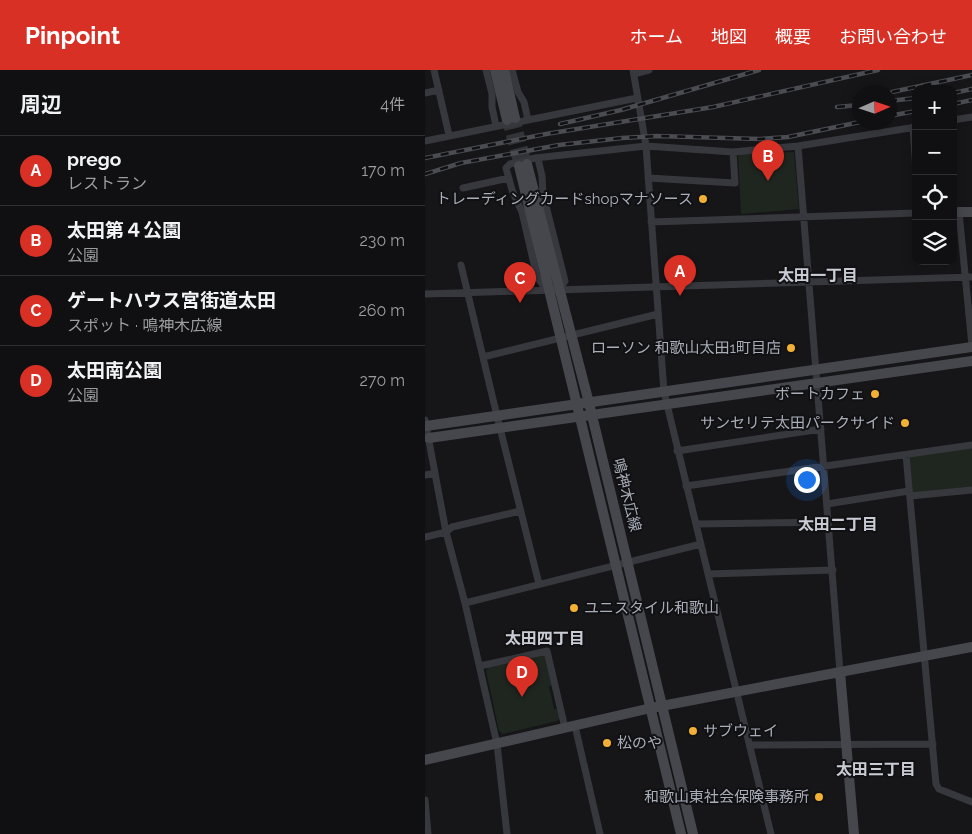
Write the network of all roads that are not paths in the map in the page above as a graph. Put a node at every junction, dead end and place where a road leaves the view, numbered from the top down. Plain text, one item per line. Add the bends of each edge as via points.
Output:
1 (434, 70) edge
2 (486, 70) edge
3 (495, 70) edge
4 (504, 70) edge
5 (512, 70) edge
6 (649, 70) edge
7 (633, 72) edge
8 (439, 90) junction
9 (425, 93) edge
10 (637, 98) junction
11 (972, 117) edge
12 (957, 119) edge
13 (528, 120) junction
14 (496, 126) junction
15 (912, 127) edge
16 (449, 136) junction
17 (425, 141) edge
18 (645, 146) junction
19 (799, 146) junction
20 (733, 152) junction
21 (538, 159) junction
22 (509, 178) junction
23 (648, 178) junction
24 (463, 188) dead end
25 (957, 212) edge
26 (972, 212) edge
27 (912, 213) edge
28 (804, 216) junction
29 (957, 217) edge
30 (651, 222) junction
31 (461, 265) dead end
32 (968, 277) edge
33 (810, 282) junction
34 (656, 288) junction
35 (548, 290) junction
36 (559, 290) junction
37 (467, 293) junction
38 (425, 294) edge
39 (657, 314) junction
40 (571, 336) junction
41 (560, 338) junction
42 (972, 347) edge
43 (483, 357) junction
44 (972, 361) edge
45 (817, 370) junction
46 (817, 382) junction
47 (664, 392) junction
48 (589, 403) junction
49 (666, 404) junction
50 (578, 405) junction
51 (592, 415) junction
52 (497, 416) junction
53 (580, 417) junction
54 (426, 423) edge
55 (500, 428) junction
56 (821, 429) junction
57 (429, 438) junction
58 (972, 444) edge
59 (677, 451) junction
60 (906, 455) junction
61 (823, 465) junction
62 (435, 474) junction
63 (425, 475) edge
64 (685, 486) junction
65 (972, 490) edge
66 (910, 493) junction
67 (827, 504) junction
68 (520, 512) junction
69 (828, 522) junction
70 (696, 524) junction
71 (446, 532) junction
72 (425, 537) edge
73 (701, 544) junction
74 (628, 563) junction
75 (617, 566) junction
76 (833, 570) junction
77 (708, 574) junction
78 (539, 584) junction
79 (465, 603) junction
80 (972, 647) edge
81 (925, 656) junction
82 (480, 666) junction
83 (840, 672) junction
84 (736, 693) junction
85 (662, 706) junction
86 (651, 708) junction
87 (570, 727) junction
88 (497, 744) junction
89 (933, 744) junction
90 (750, 745) junction
91 (847, 745) junction
92 (425, 760) edge
93 (425, 800) edge
94 (972, 802) edge
95 (428, 834) edge
96 (507, 834) edge
97 (601, 834) edge
98 (681, 834) edge
99 (693, 834) edge
100 (771, 834) edge
101 (854, 834) edge

1 - 8 street
2 - 14 street
3 - 4 street via 511,119
5 - 13 street via 518,92 525,102
6 - 7 street
7 - 10 street
8 - 9 street
8 - 16 street
10 - 13 street
10 - 18 street
11 - 12 street
13 - 14 street
14 - 16 street
15 - 19 street
16 - 17 street
18 - 20 street
18 - 21 street
18 - 23 street
19 - 20 street
19 - 28 street
20 - 23 street via 735,183
21 - 22 street via 510,164 507,168
21 - 36 street via 543,194 565,281
22 - 24 street
22 - 35 street via 522,212 537,277
23 - 30 street
25 - 26 street
27 - 28 street
28 - 30 street
28 - 33 street
29 - 32 street
30 - 34 street
31 - 37 street
32 - 33 street
32 - 42 street
33 - 34 street
33 - 45 street
34 - 36 street
34 - 39 street
35 - 36 street
35 - 36 street, 鳴神木広線 via 523,165
35 - 37 street
35 - 41 street, 鳴神木広線
36 - 40 street, 鳴神木広線
37 - 38 street
37 - 43 street
39 - 40 street
39 - 47 street
40 - 41 street
40 - 48 street, 鳴神木広線
41 - 43 street
41 - 50 street, 鳴神木広線
42 - 45 street
43 - 52 street
44 - 46 street
45 - 46 street
45 - 47 street
46 - 49 street
46 - 56 street
47 - 48 street
47 - 49 street
48 - 50 street
48 - 51 street, 鳴神木広線
49 - 51 street
49 - 59 street
50 - 52 street
50 - 53 street, 鳴神木広線
51 - 53 street
51 - 74 street, 鳴神木広線
52 - 54 street
52 - 55 street
53 - 55 street
53 - 75 street, 鳴神木広線
54 - 57 street
55 - 57 street
55 - 68 street
56 - 59 street
56 - 61 street
57 - 62 street
58 - 60 street
59 - 64 street
60 - 61 street
60 - 66 street
61 - 64 street
61 - 67 street
62 - 63 street
62 - 71 street
64 - 70 street
65 - 66 street
66 - 67 street
66 - 81 street
67 - 69 street
68 - 71 street via 452,527
68 - 78 street
69 - 70 street
69 - 76 street
70 - 73 street
71 - 72 street
71 - 79 street
73 - 74 street
73 - 77 street
74 - 75 street
74 - 85 street, 鳴神木広線
75 - 78 street
75 - 86 street, 鳴神木広線
76 - 77 street
76 - 83 street
77 - 84 street
78 - 79 street
79 - 82 street
80 - 81 street
81 - 83 street
81 - 89 street
82 - 87 street via 547,651
82 - 88 street
83 - 84 street
83 - 91 street
84 - 85 street
84 - 90 street
85 - 86 street
85 - 99 street, 鳴神木広線
86 - 87 street
86 - 98 street, 鳴神木広線
87 - 88 street
87 - 97 street
88 - 92 street
88 - 96 street
89 - 91 street
89 - 94 street via 936,784
90 - 91 street
90 - 100 street
91 - 101 street
93 - 95 street

